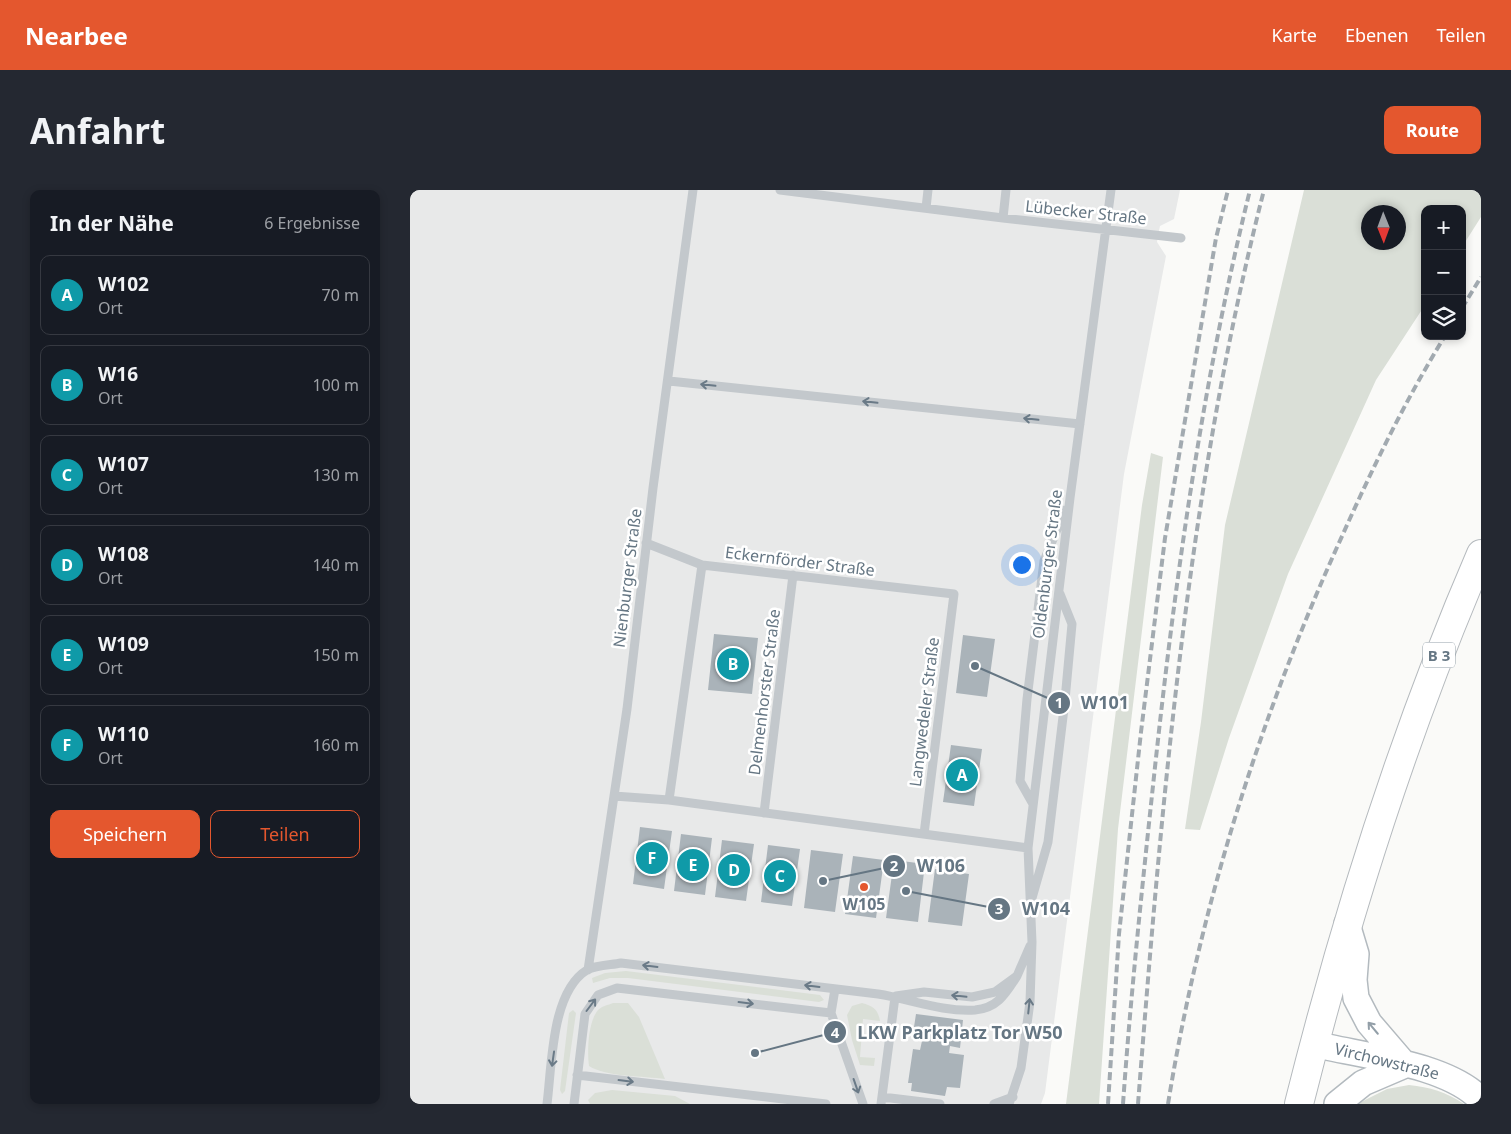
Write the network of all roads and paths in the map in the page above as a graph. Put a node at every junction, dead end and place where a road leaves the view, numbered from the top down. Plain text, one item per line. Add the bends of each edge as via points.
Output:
1 (693, 190) edge
2 (780, 190) edge
3 (862, 190) edge
4 (928, 190) edge
5 (1006, 190) edge
6 (1111, 190) edge
7 (861, 200) junction
8 (926, 208) junction
9 (1003, 218) junction
10 (1105, 228) junction
11 (1181, 238) dead end
12 (669, 381) junction
13 (1080, 424) junction
14 (1070, 498) junction
15 (646, 543) junction
16 (1481, 554) edge
17 (702, 565) junction
18 (793, 575) junction
19 (1059, 592) junction
20 (954, 594) joint
21 (614, 796) junction
22 (669, 800) junction
23 (1033, 804) junction
24 (764, 813) junction
25 (924, 834) junction
26 (1028, 848) junction
27 (1029, 908) junction
28 (1347, 924) junction
29 (1032, 942) junction
30 (588, 970) junction
31 (835, 989) junction
32 (895, 997) junction
33 (831, 1013) junction
34 (1314, 1044) junction
35 (1405, 1065) junction
36 (578, 1075) junction
37 (882, 1100) edge
38 (1481, 1100) edge
39 (1011, 1101) edge
40 (546, 1104) edge
41 (574, 1104) edge
42 (826, 1104) edge
43 (863, 1104) edge
44 (940, 1104) edge
45 (994, 1104) edge
46 (1299, 1104) edge
47 (1337, 1104) edge

1 - 12 lane, Nienburger Straße
2 - 7 lane, Lübecker Straße
3 - 7 lane
4 - 8 lane
5 - 9 lane
6 - 10 lane, Oldenburger Straße
7 - 8 lane, Lübecker Straße
8 - 9 lane, Lübecker Straße
9 - 10 lane, Lübecker Straße
10 - 11 lane, Lübecker Straße
10 - 13 lane, Oldenburger Straße
13 -> 12 lane
12 - 15 lane, Nienburger Straße
13 - 14 lane, Oldenburger Straße
14 - 19 lane, Oldenburger Straße
14 - 23 lane via 1044,561 1028,690 1020,781
15 - 17 lane, Eckernförder Straße
15 - 21 lane, Nienburger Straße
16 - 28 main road, B 3 via 1400,757
17 - 18 lane, Eckernförder Straße
17 - 22 lane
18 - 20 lane, Eckernförder Straße
18 - 24 lane, Delmenhorster Straße
19 - 23 lane, Oldenburger Straße
19 - 27 lane via 1072,624 1065,700 1048,842
20 - 25 lane, Langwedeler Straße
21 - 22 lane
21 - 30 lane, Nienburger Straße
22 - 24 lane
23 - 26 lane, Oldenburger Straße
24 - 25 lane
25 - 26 lane
26 - 27 lane, Oldenburger Straße
27 - 29 lane, Oldenburger Straße
28 - 34 main road, B 3
35 -> 28 main road via 1369,1024 1356,998 1356,954
29 -> 32 lane via 1017,976 995,992 972,997 924,992
39 -> 29 lane, Oldenburger Straße via 1021,1068 1030,1002
31 -> 30 lane via 621,963
30 -> 40 lane via 573,985 559,1010
31 - 32 lane
31 - 33 lane
32 - 37 lane
36 -> 33 lane via 585,1014 598,995 617,988
33 -> 43 lane
34 - 35 main road, Virchowstraße
34 - 46 main road, B 3
35 - 38 main road, Virchowstraße via 1449,1076
35 - 47 main road via 1363,1083
36 - 41 lane
36 -> 42 lane
37 - 44 lane
39 - 45 lane

